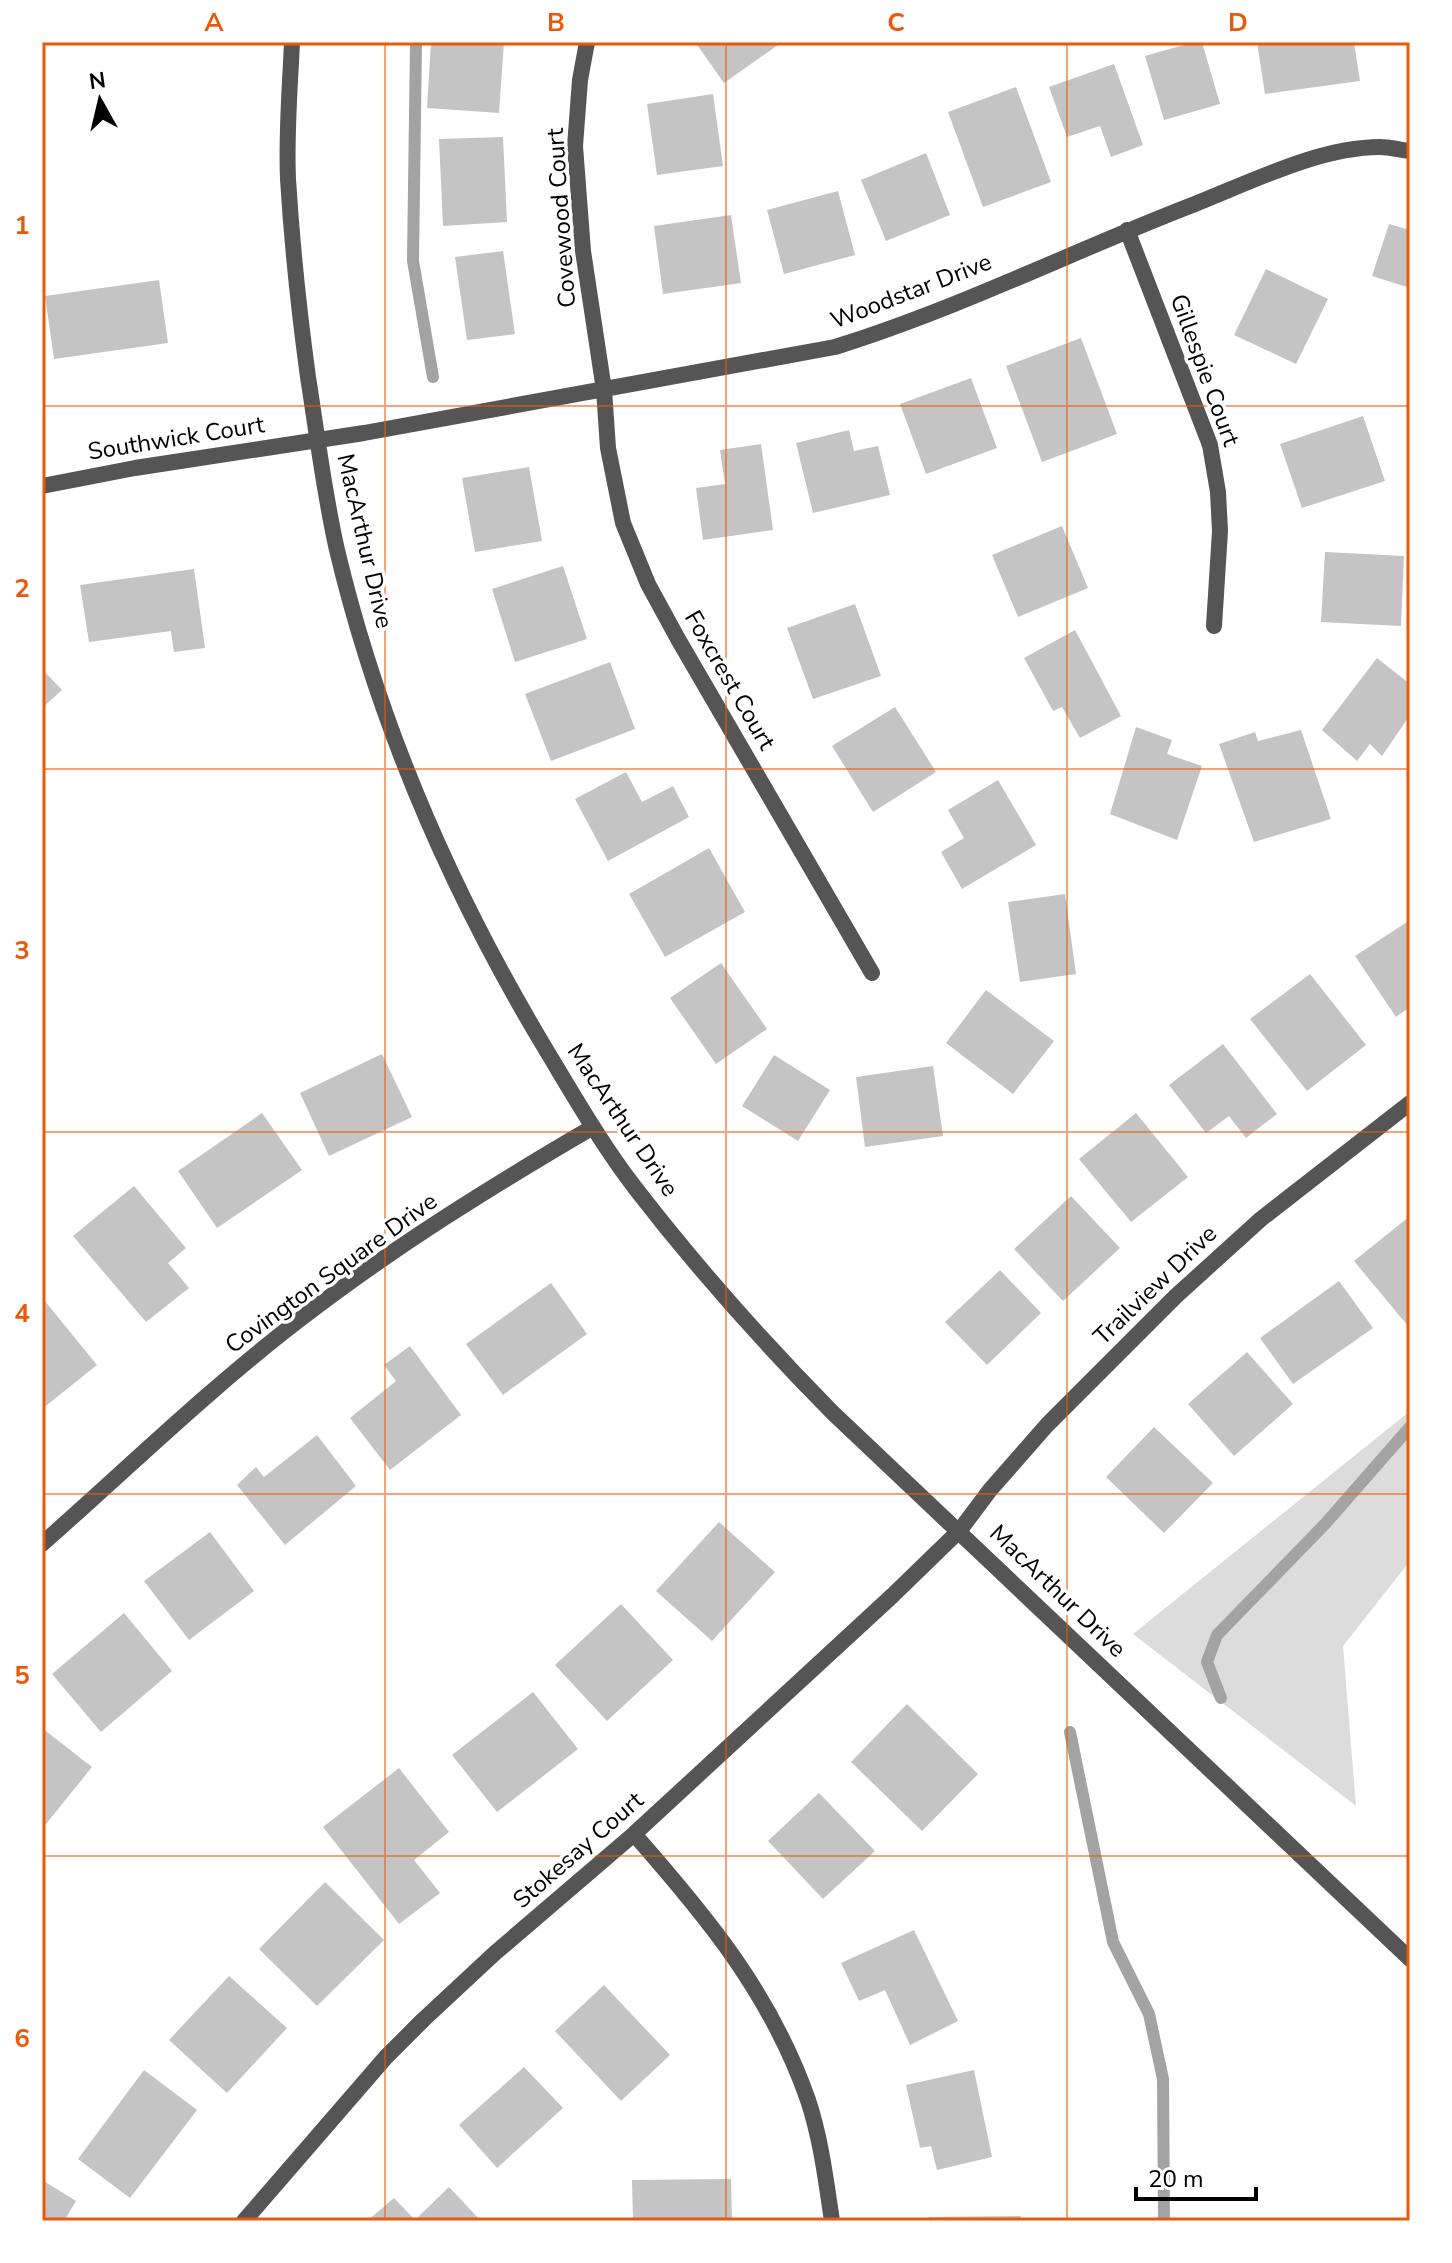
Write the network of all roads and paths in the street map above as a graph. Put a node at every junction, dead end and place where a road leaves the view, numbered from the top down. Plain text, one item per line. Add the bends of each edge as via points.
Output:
1 (292, 42) edge
2 (587, 42) edge
3 (1410, 151) edge
4 (1127, 230) junction
5 (604, 390) junction
6 (317, 440) junction
7 (42, 486) edge
8 (1214, 626) dead end
9 (872, 973) dead end
10 (1410, 1103) edge
11 (593, 1127) junction
12 (960, 1530) junction
13 (42, 1544) edge
14 (634, 1834) junction
15 (1410, 1959) edge
16 (244, 2221) edge
17 (832, 2221) edge

1 - 6 street, MacArthur Drive via 288,176
2 - 5 street, Covewood Court via 575,146 583,251
3 - 4 street, Woodstar Drive via 1380,147 1337,153
4 - 5 street, Woodstar Drive via 835,347
4 - 8 street, Gillespie Court via 1210,445 1220,531
5 - 6 street, Woodstar Drive
5 - 9 street, Foxcrest Court via 608,448 623,523 648,584
6 - 7 street, Southwick Court
6 - 11 street, MacArthur Drive via 337,548 392,732 433,834 509,987
10 - 12 street, Trailview Drive via 1261,1219 1176,1296 1047,1425
11 - 12 street, MacArthur Drive via 718,1291 774,1353
11 - 13 street, Covington Square Drive via 491,1187 298,1321
12 - 14 street, Stokesay Court
12 - 15 street, MacArthur Drive
14 - 16 street, Stokesay Court via 495,1953 405,2039
14 - 17 street via 728,1945 769,2011 808,2101

